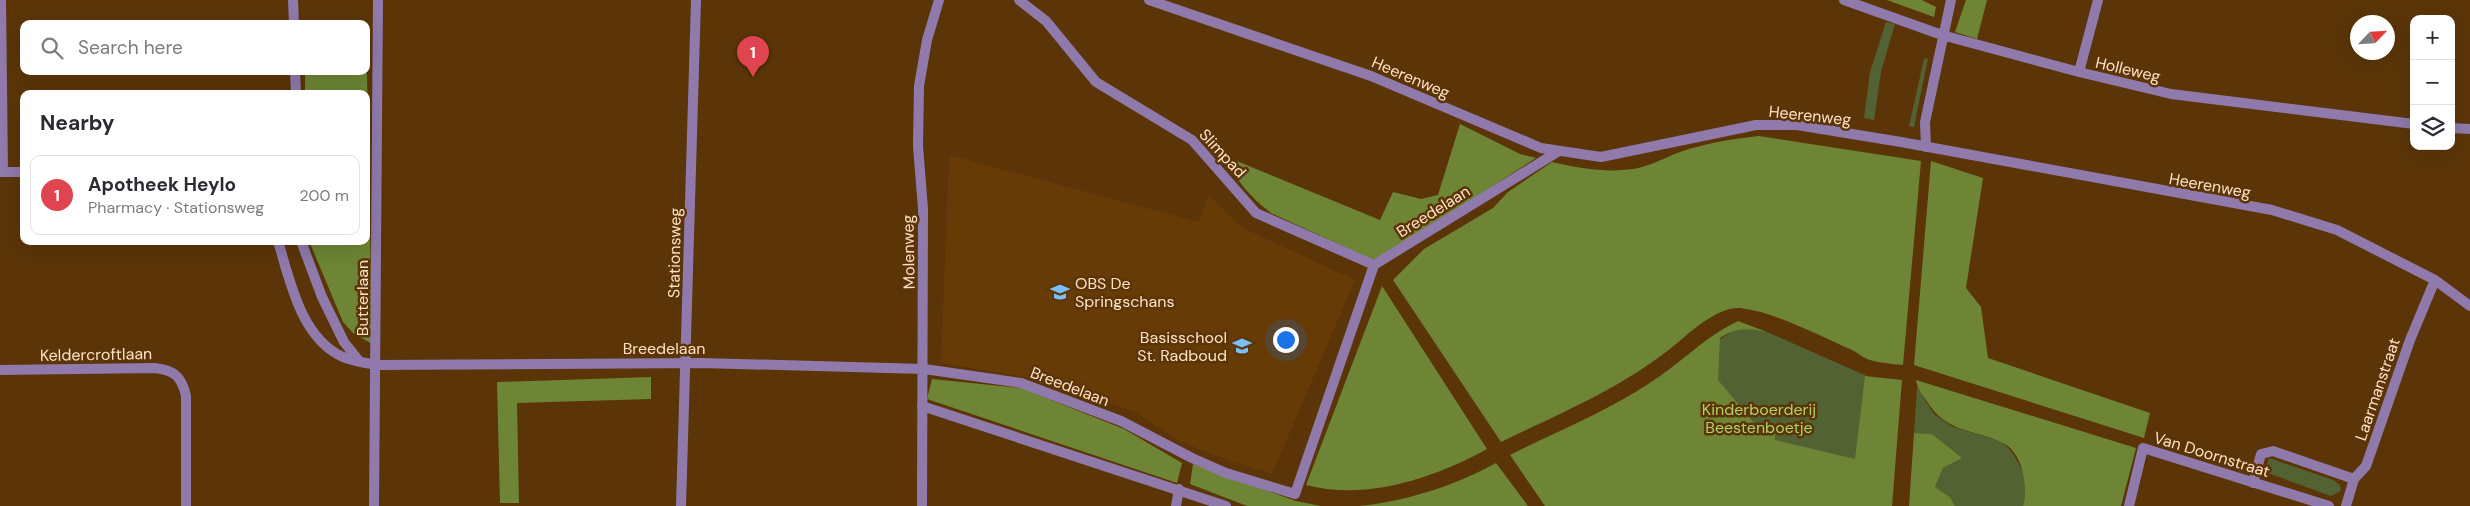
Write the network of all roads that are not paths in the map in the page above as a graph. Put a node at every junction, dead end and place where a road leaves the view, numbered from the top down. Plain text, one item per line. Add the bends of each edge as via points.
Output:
1 (1, 0) edge
2 (293, 0) edge
3 (378, 0) edge
4 (696, 0) edge
5 (939, 0) edge
6 (1020, 0) edge
7 (1149, 0) edge
8 (1844, 0) edge
9 (1951, 0) edge
10 (2098, 0) edge
11 (294, 20) edge
12 (1942, 35) junction
13 (2079, 72) junction
14 (296, 75) edge
15 (296, 90) edge
16 (2410, 124) edge
17 (2455, 128) edge
18 (2470, 129) edge
19 (1926, 147) junction
20 (1559, 151) junction
21 (1, 172) edge
22 (20, 172) edge
23 (279, 245) edge
24 (302, 245) edge
25 (1374, 265) junction
26 (2435, 280) junction
27 (2470, 306) edge
28 (360, 362) junction
29 (687, 363) junction
30 (377, 365) junction
31 (924, 369) junction
32 (0, 370) edge
33 (922, 406) junction
34 (2354, 479) junction
35 (2252, 483) junction
36 (1179, 489) junction
37 (186, 506) edge
38 (374, 506) edge
39 (681, 506) edge
40 (922, 506) edge
41 (1176, 506) edge
42 (1226, 506) edge
43 (2129, 506) edge
44 (2329, 506) edge
45 (2346, 506) edge

1 - 21 street
2 - 11 street
3 - 30 street, Butterlaan
4 - 29 street, Stationsweg
5 - 31 street, Molenweg via 927,40 919,86
6 - 25 street, Slimpad via 1046,22 1096,82 1192,140 1256,213
7 - 20 street, Heerenweg via 1371,76 1541,148
8 - 12 street, Holleweg
9 - 12 street
10 - 13 street
12 - 13 street, Holleweg
12 - 19 street via 1925,122
13 - 16 street, Holleweg via 2171,94
14 - 15 street
17 - 18 street
19 - 20 street, Heerenweg via 1797,125 1756,125 1602,157
19 - 26 street, Heerenweg via 2272,210 2337,230
20 - 25 street, Breedelaan
21 - 22 street
23 - 28 street, Breedelaan via 300,308 316,338 342,357
24 - 28 street via 322,297 344,342
25 - 31 street, Breedelaan via 1295,494 1226,473 1121,421 1021,383
26 - 27 street, Heerenweg
26 - 34 street, Laarmanstraat via 2410,340 2366,466
28 - 30 street, Breedelaan
29 - 30 street, Breedelaan
29 - 31 street, Breedelaan
29 - 39 street, Stationsweg
30 - 38 street, Butterlaan
31 - 33 street, Molenweg
32 - 37 street, Keldercroftlaan via 154,368 176,374 186,396
33 - 36 street
33 - 40 street, Molenweg
34 - 35 street via 2272,451 2261,454
34 - 45 street, Laarmanstraat
35 - 43 street, Van Doornstraat via 2143,448
35 - 44 street, Van Doornstraat
36 - 41 street
36 - 42 street

